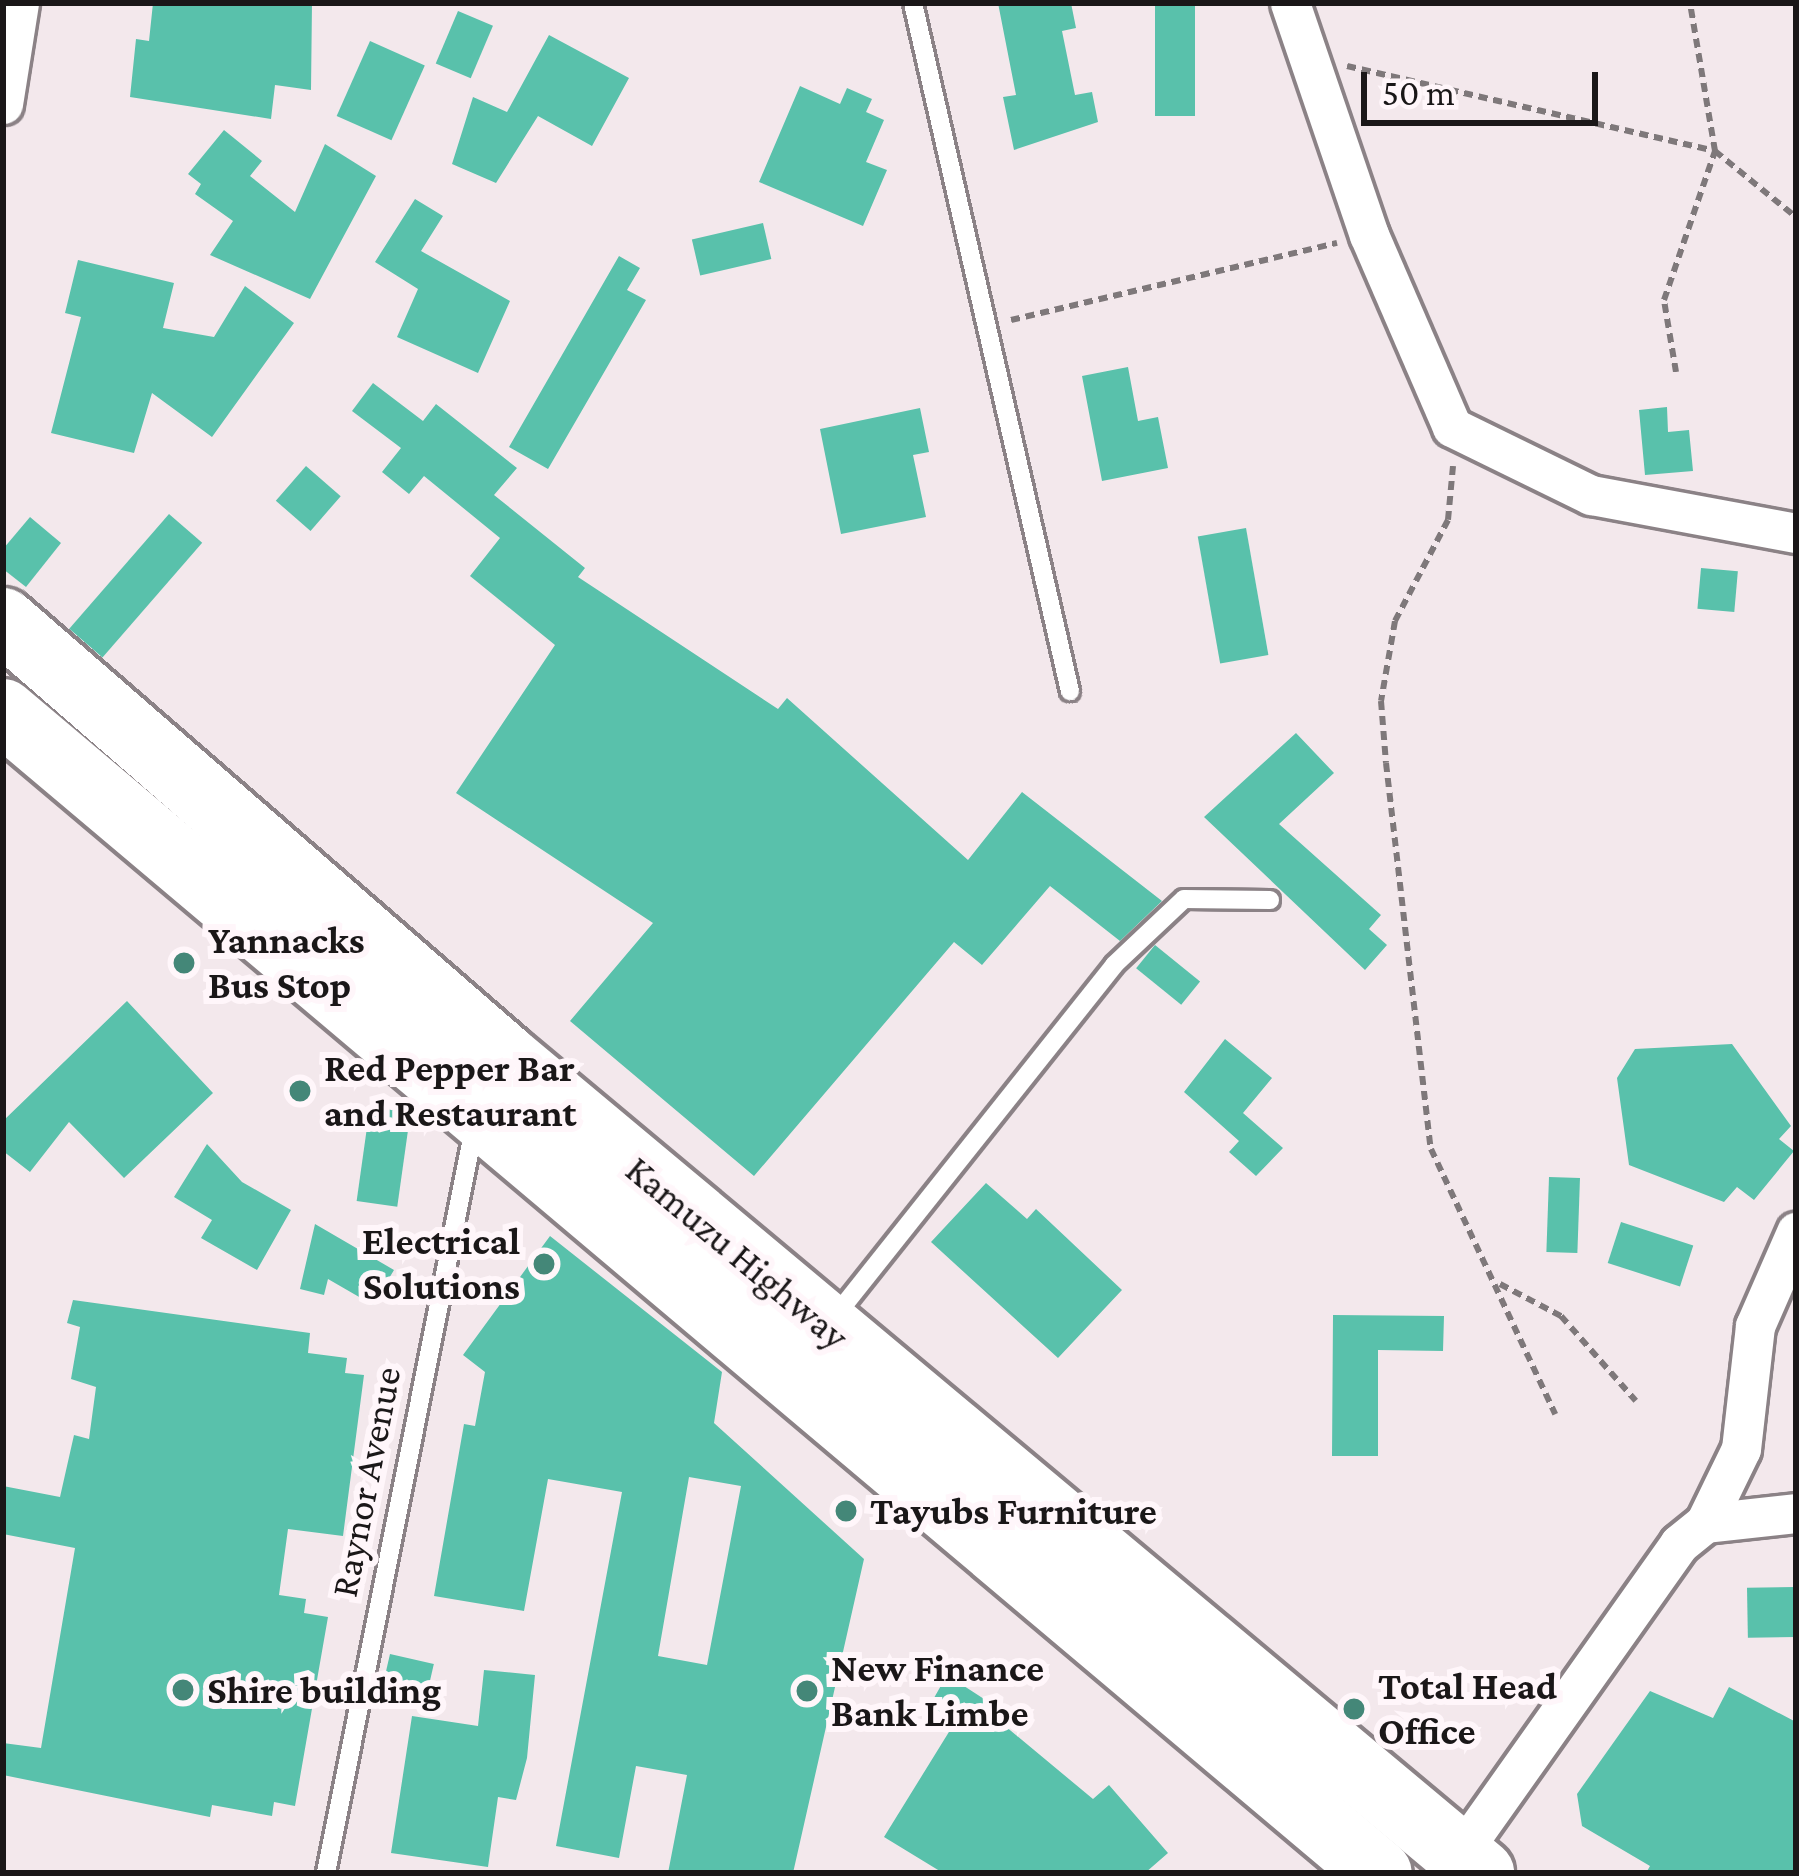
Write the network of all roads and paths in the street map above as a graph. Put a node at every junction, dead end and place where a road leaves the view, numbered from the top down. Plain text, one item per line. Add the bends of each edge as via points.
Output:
1 (19, 3) edge
2 (914, 3) edge
3 (1290, 3) edge
4 (1690, 3) edge
5 (1304, 56) junction
6 (3, 104) edge
7 (1715, 151) junction
8 (1796, 217) edge
9 (1370, 235) junction
10 (981, 328) junction
11 (1676, 372) dead end
12 (1452, 427) junction
13 (1796, 532) edge
14 (3, 621) edge
15 (1070, 691) dead end
16 (3, 712) edge
17 (1270, 900) dead end
18 (479, 1106) junction
19 (1796, 1232) edge
20 (1499, 1284) junction
21 (825, 1328) junction
22 (1636, 1401) dead end
23 (1555, 1414) dead end
24 (1796, 1513) edge
25 (1705, 1523) junction
26 (1470, 1864) edge
27 (326, 1873) edge
28 (1379, 1873) edge

1 - 6 street
2 - 10 lane
3 - 5 street
4 - 7 path
5 - 7 path
5 - 9 street
7 - 8 path
7 - 11 path via 1664,300
9 - 10 path
9 - 12 street
10 - 15 lane
12 - 13 street via 1591,495
12 - 20 path via 1448,520 1395,621 1381,700 1431,1148
14 - 21 highway, Kamuzu Highway
16 - 18 highway, Kamuzu Highway
17 - 21 lane via 1184,899 1114,964
18 - 27 lane, Raynor Avenue
18 - 28 highway, Kamuzu Highway
19 - 25 street via 1755,1326 1742,1449
20 - 22 path via 1561,1316
20 - 23 path
21 - 26 highway, Kamuzu Highway
24 - 25 street
25 - 26 street via 1678,1544

